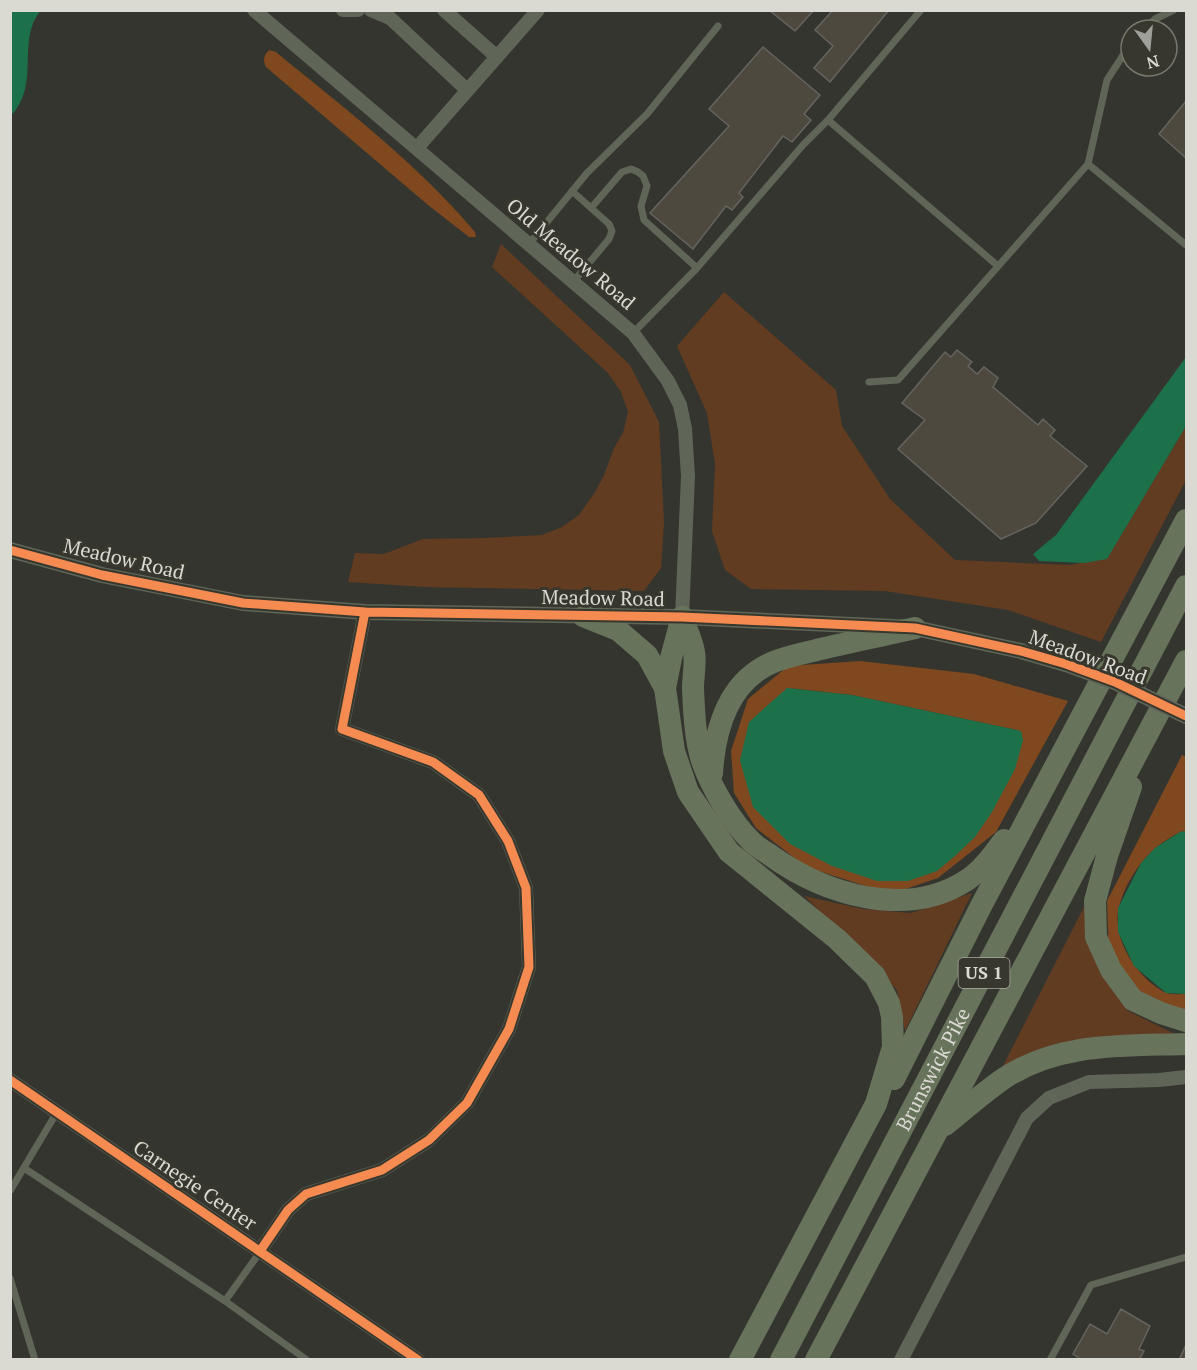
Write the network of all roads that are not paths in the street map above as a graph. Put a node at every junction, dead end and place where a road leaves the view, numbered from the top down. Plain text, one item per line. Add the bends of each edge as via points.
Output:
1 (254, 10) edge
2 (343, 10) edge
3 (358, 10) edge
4 (371, 10) edge
5 (444, 10) edge
6 (537, 10) edge
7 (921, 10) edge
8 (1174, 10) edge
9 (394, 14) edge
10 (1157, 18) edge
11 (718, 26) dead end
12 (497, 57) junction
13 (1119, 62) edge
14 (467, 90) junction
15 (828, 120) junction
16 (417, 148) junction
17 (1088, 164) junction
18 (572, 191) junction
19 (591, 208) junction
20 (529, 244) junction
21 (1186, 245) edge
22 (998, 266) junction
23 (697, 268) junction
24 (573, 282) junction
25 (633, 333) junction
26 (869, 382) dead end
27 (1186, 520) edge
28 (16, 553) edge
29 (1186, 586) edge
30 (365, 612) junction
31 (583, 616) junction
32 (682, 617) junction
33 (915, 628) junction
34 (1186, 661) edge
35 (665, 688) junction
36 (1160, 708) junction
37 (1186, 716) edge
38 (1051, 774) junction
39 (711, 780) junction
40 (1186, 1021) edge
41 (1186, 1044) edge
42 (1186, 1077) edge
43 (10, 1080) edge
44 (876, 1104) junction
45 (57, 1112) junction
46 (937, 1132) junction
47 (24, 1168) junction
48 (10, 1191) edge
49 (260, 1251) junction
50 (1186, 1257) edge
51 (10, 1278) edge
52 (225, 1301) junction
53 (35, 1359) edge
54 (307, 1359) edge
55 (418, 1359) edge
56 (740, 1359) edge
57 (781, 1359) edge
58 (816, 1359) edge
59 (901, 1359) edge
60 (1050, 1359) edge

1 - 16 street, Old Meadow Road
2 - 3 street
4 - 9 street
5 - 12 street
6 - 12 street
7 - 15 lane
8 - 10 lane
9 - 14 street
11 - 18 lane via 647,114
12 - 14 street
13 - 17 lane via 1107,80
14 - 16 street
15 - 22 lane
15 - 23 lane
16 - 20 street, Old Meadow Road
17 - 21 lane
17 - 22 lane
18 - 19 lane
18 - 20 lane
19 - 23 lane via 622,172 638,172 647,186 641,206 644,220
19 - 24 lane via 609,224 611,235
20 - 24 street, Old Meadow Road
22 - 26 lane via 898,380
23 - 25 lane
24 - 25 street, Old Meadow Road
25 - 32 street, Old Meadow Road via 668,381 686,429
27 - 38 highway
28 - 30 street, Meadow Road via 243,603
29 - 57 highway, Brunswick Pike / US 1
30 - 31 street, Meadow Road
30 - 49 street via 342,729 433,762 478,795 508,841 526,888 529,967 509,1029 467,1103 429,1140 382,1170 306,1194 288,1210
31 - 32 street, Meadow Road
31 - 35 highway via 618,630 647,655
32 - 33 street, Meadow Road
32 - 35 highway
32 - 39 highway via 694,652 697,730 702,760
33 - 37 street, Meadow Road, bridge via 1066,664
33 - 39 highway via 802,654 761,668 732,697 721,719
34 - 36 highway, Brunswick Pike / US 1
35 - 44 highway via 674,751 688,792 729,852 837,939 875,976 889,1003 893,1047
36 - 40 highway via 1107,856 1095,901 1096,937 1111,970 1133,1000
36 - 46 highway, Brunswick Pike / US 1
38 - 39 highway via 990,860 967,880 946,891 901,899 848,894 782,864 752,842 729,814
38 - 44 highway via 886,1095
41 - 46 highway via 1095,1047 1050,1056 1003,1079
42 - 59 street via 1089,1082 1049,1098 1028,1118
43 - 45 street, Carnegie Center
44 - 56 highway
45 - 47 lane
45 - 49 street, Carnegie Center
46 - 58 highway, Brunswick Pike / US 1
47 - 48 lane
47 - 52 lane
49 - 52 lane
49 - 55 street, Carnegie Center
50 - 60 lane via 1091,1285
51 - 53 lane
52 - 54 lane

